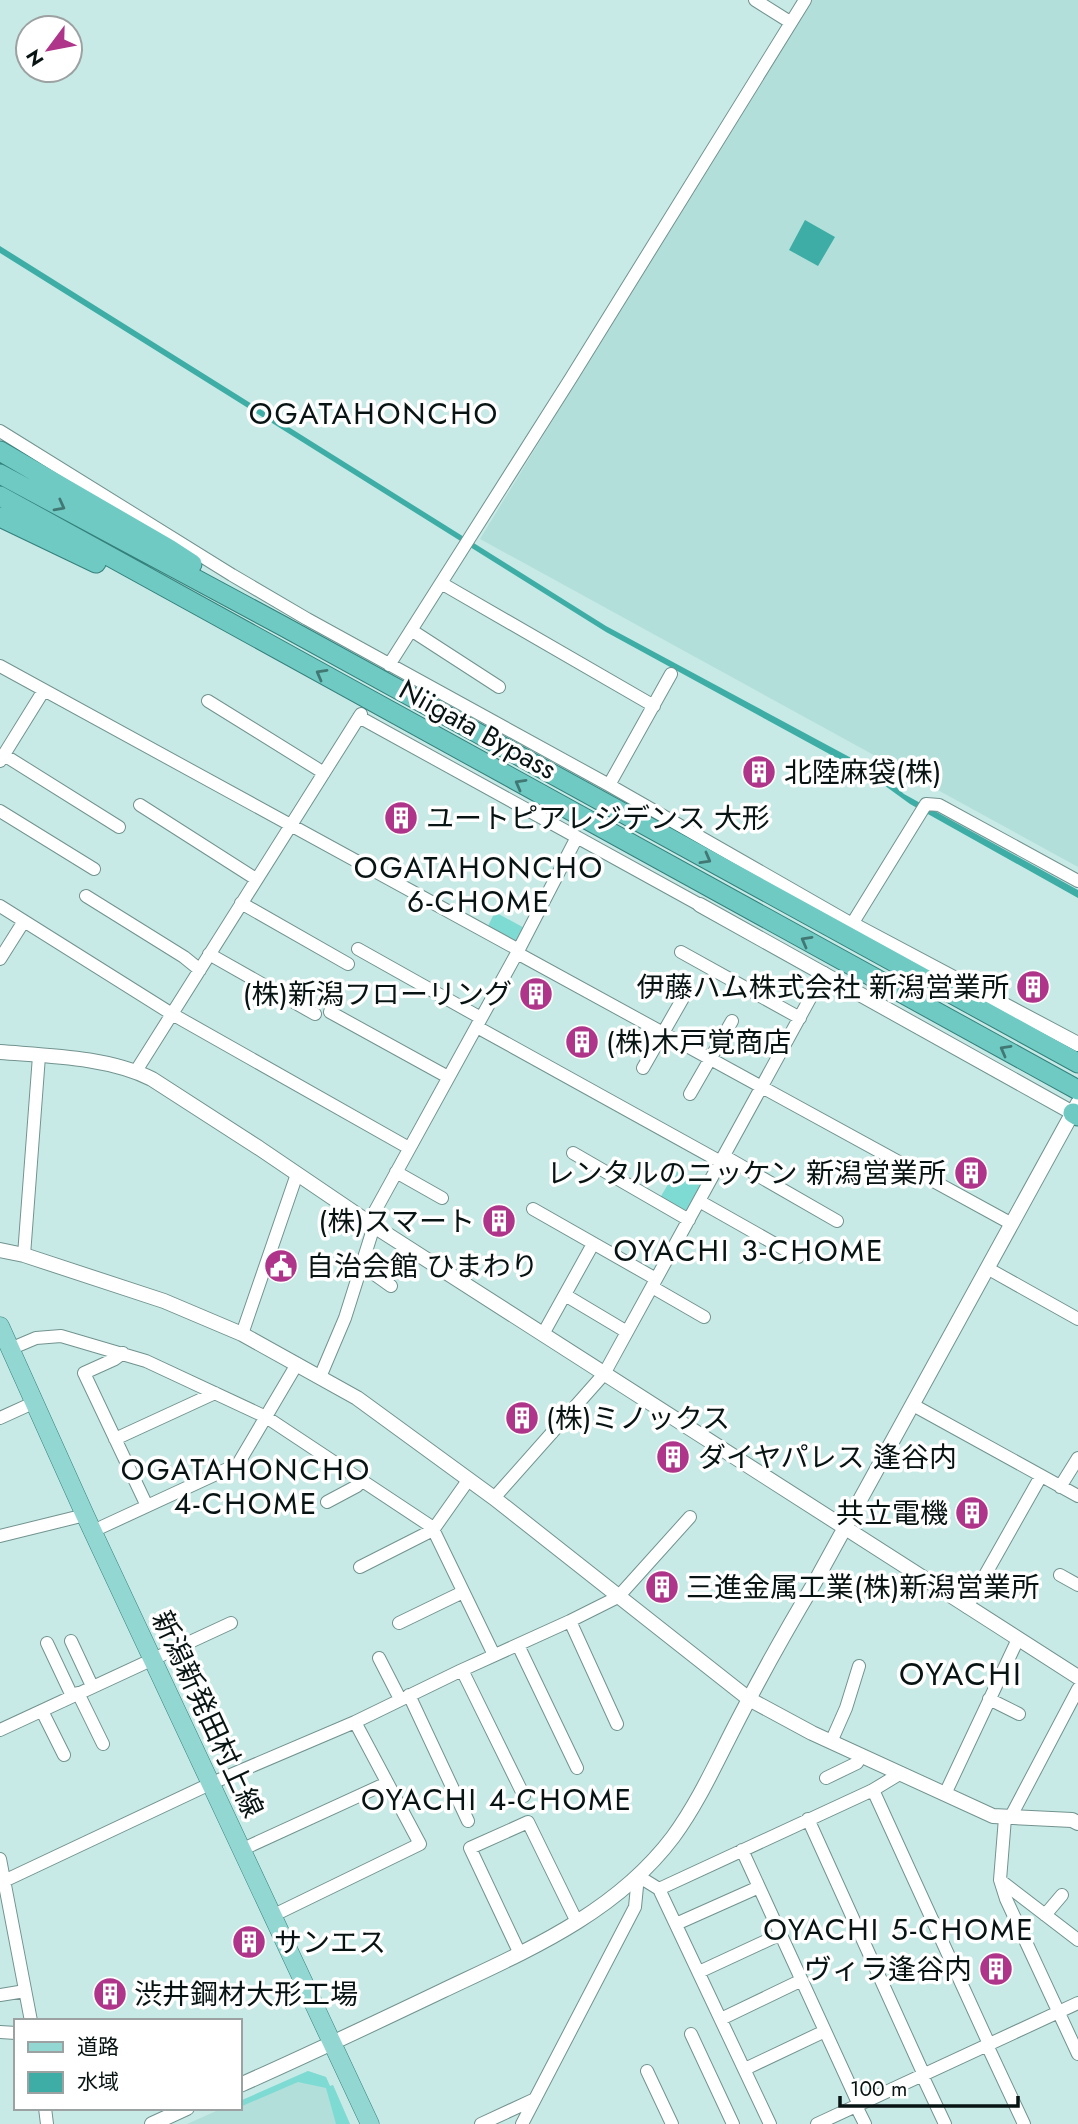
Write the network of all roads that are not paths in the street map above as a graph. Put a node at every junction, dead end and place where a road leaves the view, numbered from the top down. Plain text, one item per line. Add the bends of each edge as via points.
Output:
1 (755, 0) edge
2 (804, 0) edge
3 (790, 22) junction
4 (0, 431) edge
5 (0, 450) edge
6 (0, 474) edge
7 (0, 496) edge
8 (0, 517) edge
9 (441, 583) junction
10 (281, 625) junction
11 (411, 630) junction
12 (258, 639) junction
13 (389, 665) junction
14 (0, 666) edge
15 (671, 674) dead end
16 (499, 687) dead end
17 (44, 690) junction
18 (208, 701) dead end
19 (654, 706) junction
20 (2, 758) edge
21 (324, 773) junction
22 (609, 785) junction
23 (139, 805) dead end
24 (0, 811) edge
25 (290, 825) junction
26 (119, 827) dead end
27 (577, 838) junction
28 (94, 869) dead end
29 (256, 879) junction
30 (1078, 881) edge
31 (86, 896) dead end
32 (241, 903) junction
33 (700, 905) joint
34 (0, 906) edge
35 (24, 921) junction
36 (852, 924) junction
37 (358, 949) dead end
38 (518, 951) junction
39 (681, 952) dead end
40 (209, 954) junction
41 (0, 959) edge
42 (348, 964) dead end
43 (200, 970) junction
44 (824, 974) junction
45 (687, 990) dead end
46 (330, 1012) dead end
47 (172, 1014) junction
48 (315, 1014) dead end
49 (800, 1018) junction
50 (732, 1021) dead end
51 (479, 1022) junction
52 (663, 1033) junction
53 (0, 1052) edge
54 (39, 1056) junction
55 (1077, 1056) edge
56 (710, 1060) junction
57 (643, 1068) dead end
58 (136, 1071) junction
59 (448, 1077) junction
60 (1071, 1087) edge
61 (762, 1088) junction
62 (690, 1094) dead end
63 (1074, 1119) edge
64 (409, 1148) junction
65 (573, 1153) dead end
66 (722, 1159) junction
67 (396, 1172) junction
68 (297, 1174) junction
69 (442, 1198) dead end
70 (699, 1201) junction
71 (533, 1209) dead end
72 (689, 1220) junction
73 (838, 1221) dead end
74 (371, 1224) junction
75 (1012, 1224) junction
76 (593, 1244) junction
77 (0, 1250) edge
78 (24, 1255) junction
79 (798, 1257) dead end
80 (363, 1266) junction
81 (987, 1268) junction
82 (654, 1283) junction
83 (391, 1286) dead end
84 (565, 1295) junction
85 (704, 1317) dead end
86 (1078, 1319) edge
87 (0, 1326) edge
88 (627, 1332) junction
89 (242, 1334) junction
90 (543, 1334) junction
91 (10, 1349) junction
92 (123, 1353) junction
93 (297, 1364) junction
94 (604, 1374) junction
95 (320, 1377) junction
96 (215, 1393) junction
97 (33, 1403) junction
98 (912, 1405) junction
99 (266, 1417) junction
100 (0, 1418) edge
101 (115, 1439) junction
102 (1078, 1458) edge
103 (1041, 1476) junction
104 (469, 1479) junction
105 (361, 1480) junction
106 (1060, 1487) junction
107 (1078, 1496) edge
108 (494, 1498) junction
109 (327, 1502) dead end
110 (147, 1506) junction
111 (690, 1517) dead end
112 (89, 1523) junction
113 (845, 1527) junction
114 (433, 1530) junction
115 (0, 1536) edge
116 (360, 1567) dead end
117 (1060, 1575) dead end
118 (1078, 1585) edge
119 (463, 1592) junction
120 (618, 1597) junction
121 (967, 1606) junction
122 (570, 1622) junction
123 (232, 1623) dead end
124 (399, 1623) dead end
125 (1018, 1639) junction
126 (71, 1641) dead end
127 (47, 1643) dead end
128 (517, 1645) junction
129 (494, 1655) junction
130 (379, 1658) dead end
131 (153, 1659) junction
132 (859, 1666) dead end
133 (462, 1670) junction
134 (1078, 1677) edge
135 (92, 1686) junction
136 (1078, 1689) edge
137 (75, 1695) junction
138 (405, 1697) junction
139 (749, 1699) junction
140 (989, 1699) junction
141 (43, 1710) junction
142 (1018, 1714) dead end
143 (355, 1721) junction
144 (617, 1724) dead end
145 (0, 1730) edge
146 (831, 1742) junction
147 (103, 1744) dead end
148 (64, 1755) dead end
149 (861, 1755) junction
150 (577, 1768) dead end
151 (901, 1773) junction
152 (826, 1778) dead end
153 (212, 1783) junction
154 (387, 1783) junction
155 (873, 1790) junction
156 (945, 1794) junction
157 (524, 1796) dead end
158 (1007, 1818) junction
159 (808, 1819) junction
160 (468, 1821) dead end
161 (1078, 1822) edge
162 (243, 1849) junction
163 (742, 1850) junction
164 (0, 1859) edge
165 (638, 1876) junction
166 (1000, 1880) junction
167 (4, 1881) junction
168 (759, 1886) junction
169 (659, 1888) junction
170 (1062, 1895) dead end
171 (274, 1915) junction
172 (1045, 1915) junction
173 (6, 1921) edge
174 (577, 1922) junction
175 (676, 1924) junction
176 (781, 1934) junction
177 (1078, 1940) edge
178 (520, 1954) junction
179 (699, 1972) junction
180 (802, 1980) junction
181 (25, 1990) junction
182 (0, 1996) edge
183 (1078, 2003) edge
184 (1059, 2012) junction
185 (31, 2019) edge
186 (721, 2019) junction
187 (825, 2031) junction
188 (691, 2034) dead end
189 (333, 2043) junction
190 (988, 2044) junction
191 (1078, 2054) edge
192 (745, 2069) junction
193 (647, 2071) dead end
194 (923, 2075) junction
195 (242, 2084) edge
196 (535, 2098) junction
197 (857, 2105) junction
198 (183, 2110) edge
199 (152, 2124) edge
200 (370, 2124) edge
201 (481, 2124) edge
202 (522, 2124) edge
203 (672, 2124) edge
204 (733, 2124) edge
205 (770, 2124) edge
206 (817, 2124) edge
207 (865, 2124) edge
208 (945, 2124) edge
209 (1024, 2124) edge

1 - 3 street
2 - 3 street
3 - 9 street
4 - 13 street via 232,575
5 - 10 highway via 169,550
6 -> 10 highway, Niigata Bypass
7 - 12 highway, Niigata Bypass
8 - 12 highway
9 - 11 street
9 - 19 street
10 -> 55 highway, Niigata Bypass
11 - 13 street
11 - 16 street
60 -> 12 highway, Niigata Bypass
13 - 22 street
14 - 17 street
15 - 19 street
17 - 20 street
17 - 25 street
18 - 21 street
19 - 22 street
20 - 26 street
21 - 25 street
21 - 27 street via 360,715
22 - 36 street
23 - 29 street
24 - 28 street
25 - 29 street
25 - 38 street
27 - 33 street
27 - 38 street
29 - 32 street
30 - 36 street via 939,805 923,808
31 - 43 street
32 - 40 street
32 - 42 street
33 - 44 street
34 - 35 street
35 - 41 street
35 - 47 street
36 - 55 street
37 - 51 street
38 - 51 street
38 - 52 street
39 - 49 street
40 - 43 street
40 - 48 street
43 - 47 street
44 - 49 street
44 - 63 street
45 - 52 street
46 - 59 street
47 - 58 street
47 - 64 street
49 - 61 street
50 - 56 street
51 - 59 street
51 - 66 street
52 - 56 street
52 - 57 street
53 - 54 street
54 - 58 street
54 - 78 street
56 - 61 street
56 - 62 street
58 - 68 street
59 - 64 street
61 - 66 street
61 - 75 street
63 - 75 street
64 - 67 street
65 - 72 street
66 - 70 street
66 - 73 street
67 - 69 street
67 - 74 street
68 - 74 street
68 - 89 street
70 - 72 street
70 - 79 street
71 - 76 street
72 - 82 street
74 - 80 street
74 - 90 street
75 - 81 street
76 - 82 street
76 - 84 street
77 - 78 street
78 - 89 street via 164,1301
80 - 83 street
80 - 95 street
81 - 86 street
81 - 98 street
82 - 85 street
82 - 88 street
84 - 88 street
84 - 90 street
87 - 91 main road, 新潟新発田村上線
88 - 94 street
89 - 93 street
90 - 94 street
91 - 92 street via 36,1338 61,1336
91 - 97 main road, 新潟新発田村上線
92 - 96 street
92 - 101 street via 84,1373
93 - 95 street
93 - 99 street
94 - 108 street
94 - 113 street
95 - 104 street via 357,1398
96 - 99 street
96 - 101 street
97 - 100 street
97 - 112 main road, 新潟新発田村上線
98 - 103 street
98 - 113 street
99 - 105 street
99 - 110 street via 237,1464
101 - 110 street
102 - 106 street
103 - 106 street
103 - 121 street
104 - 108 street
104 - 114 street
105 - 109 street
105 - 114 street
106 - 107 street
108 - 120 street
110 - 112 street
111 - 120 street
112 - 115 street
112 - 131 main road, 新潟新発田村上線
113 - 121 street
113 - 139 street
114 - 116 street
114 - 119 street
117 - 118 street
119 - 124 street
119 - 129 street
120 - 122 street
120 - 139 street
121 - 125 street
122 - 128 street
122 - 144 street
123 - 131 street
125 - 134 street
125 - 140 street
126 - 135 street
127 - 137 street
128 - 129 street
128 - 150 street
129 - 133 street
130 - 138 street
131 - 135 street
131 - 153 main road, 新潟新発田村上線
132 - 146 street
133 - 138 street
133 - 157 street
135 - 137 street
136 - 158 street
137 - 141 street
137 - 147 street
138 - 143 street
138 - 160 street
139 - 146 street
139 - 165 street via 680,1825
140 - 142 street
140 - 156 street
141 - 145 street
141 - 148 street
143 - 153 street
143 - 154 street
146 - 149 street
149 - 151 street
149 - 152 street via 857,1763
151 - 155 street
151 - 156 street
153 - 162 main road, 新潟新発田村上線
153 - 167 street
154 - 162 street
154 - 171 street via 420,1844
155 - 159 street
155 - 190 street
156 - 158 street
158 - 161 street
158 - 166 street
159 - 163 street
159 - 194 street
162 - 171 main road, 新潟新発田村上線
163 - 168 street
163 - 169 street
164 - 167 street
165 - 169 street
165 - 174 street
165 - 196 street via 635,1907
166 - 172 street
166 - 184 street
167 - 173 street
168 - 175 street
168 - 176 street
169 - 175 street
170 - 172 street
171 - 189 main road, 新潟新発田村上線
172 - 177 street
173 - 181 street
174 - 178 street
174 - 178 street via 528,1822 470,1848
175 - 179 street
176 - 179 street
176 - 180 street
178 - 189 street
179 - 186 street
180 - 186 street
180 - 187 street
181 - 182 street
181 - 185 street
183 - 184 street
184 - 190 street
184 - 191 street
186 - 192 street
187 - 192 street
187 - 197 street
188 - 204 street
189 - 195 street
189 - 200 main road, 新潟新発田村上線
190 - 194 street
190 - 209 street
192 - 205 street
193 - 203 street
194 - 197 street
194 - 208 street
196 - 201 street
196 - 202 street
197 - 206 street
197 - 207 street
198 - 199 street

